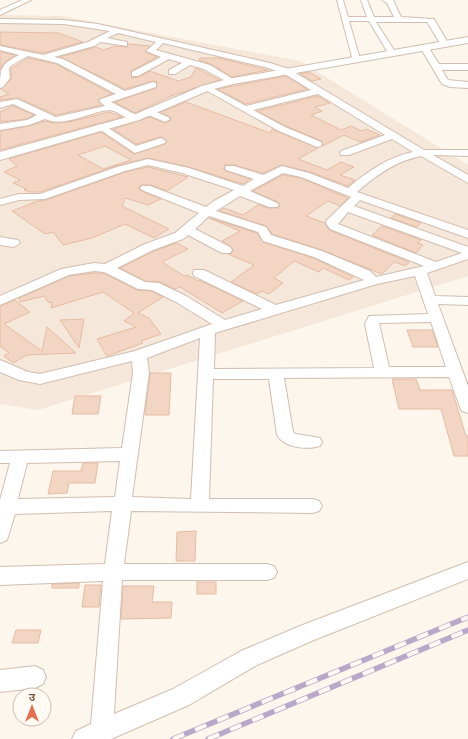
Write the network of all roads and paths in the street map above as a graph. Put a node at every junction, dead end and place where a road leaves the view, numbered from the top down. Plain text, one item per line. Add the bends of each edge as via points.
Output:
1 (28, 0) edge
2 (340, 0) edge
3 (364, 0) edge
4 (385, 0) edge
5 (0, 13) edge
6 (346, 19) junction
7 (371, 19) junction
8 (398, 19) junction
9 (0, 21) edge
10 (117, 30) junction
11 (99, 39) junction
12 (468, 40) edge
13 (160, 42) junction
14 (444, 43) junction
15 (124, 44) dead end
16 (424, 47) junction
17 (0, 48) edge
18 (28, 53) junction
19 (392, 53) junction
20 (168, 56) junction
21 (45, 57) junction
22 (356, 59) junction
23 (189, 62) junction
24 (437, 67) junction
25 (468, 67) edge
26 (286, 71) junction
27 (172, 72) dead end
28 (135, 74) dead end
29 (232, 81) junction
30 (0, 85) edge
31 (153, 85) dead end
32 (466, 85) edge
33 (206, 88) junction
34 (318, 91) junction
35 (468, 93) edge
36 (0, 94) edge
37 (124, 94) junction
38 (0, 99) edge
39 (0, 105) edge
40 (112, 107) junction
41 (244, 109) junction
42 (149, 112) junction
43 (46, 115) junction
44 (135, 118) junction
45 (165, 119) dead end
46 (0, 127) edge
47 (102, 127) junction
48 (393, 135) junction
49 (162, 141) dead end
50 (317, 144) dead end
51 (135, 150) junction
52 (345, 153) dead end
53 (422, 153) junction
54 (468, 153) edge
55 (0, 156) edge
56 (148, 162) junction
57 (230, 168) dead end
58 (264, 179) junction
59 (468, 180) edge
60 (146, 188) dead end
61 (243, 191) junction
62 (354, 194) junction
63 (0, 202) edge
64 (273, 205) dead end
65 (346, 207) junction
66 (208, 211) junction
67 (188, 230) junction
68 (468, 234) edge
69 (0, 241) edge
70 (14, 243) dead end
71 (226, 250) dead end
72 (468, 251) edge
73 (468, 255) edge
74 (436, 266) junction
75 (107, 268) junction
76 (420, 271) junction
77 (199, 273) dead end
78 (374, 281) junction
79 (431, 300) junction
80 (0, 301) edge
81 (468, 301) edge
82 (275, 310) junction
83 (437, 318) junction
84 (216, 327) junction
85 (139, 355) junction
86 (0, 365) edge
87 (382, 372) junction
88 (455, 372) junction
89 (207, 374) junction
90 (276, 374) junction
91 (468, 407) edge
92 (314, 442) dead end
93 (130, 454) junction
94 (0, 457) edge
95 (20, 458) junction
96 (123, 504) junction
97 (200, 506) junction
98 (313, 506) dead end
99 (4, 507) edge
100 (0, 535) edge
101 (468, 570) edge
102 (113, 572) junction
103 (267, 572) dead end
104 (0, 576) edge
105 (35, 677) dead end
106 (0, 681) edge
107 (93, 736) edge

1 - 5 street
2 - 6 street
3 - 7 street
4 - 8 street via 390,1
6 - 7 street
6 - 22 street
7 - 8 street
7 - 19 street
8 - 14 street via 430,20
9 - 10 street via 64,22
10 - 11 street
10 - 13 street
11 - 15 street
11 - 21 street via 91,44
12 - 14 street
13 - 20 street via 149,50
13 - 26 street via 248,60
14 - 16 street
16 - 19 street
16 - 24 street
17 - 18 street
18 - 21 street
18 - 30 street via 9,63 5,68 6,78
19 - 22 street
20 - 23 street
20 - 28 street
21 - 37 street via 60,60
22 - 26 street
23 - 27 street
23 - 29 street via 207,67
24 - 25 street
24 - 32 street via 445,82
26 - 29 street
26 - 34 street
29 - 33 street
31 - 37 street
32 - 35 street
33 - 41 street
33 - 42 street
34 - 41 street
34 - 48 street
36 - 38 street via 4,96
37 - 40 street via 104,101
39 - 43 street via 14,101
40 - 43 street via 61,120 53,120
40 - 44 street
41 - 50 street
42 - 44 street
42 - 45 street
43 - 46 street via 29,122
44 - 47 street
47 - 51 street
47 - 55 street
48 - 52 street
48 - 53 street
49 - 51 street
51 - 56 street
53 - 54 street
53 - 59 street
53 - 62 street via 383,167
56 - 61 street via 186,170
56 - 63 street via 41,197 19,197
57 - 58 street
58 - 61 street
58 - 62 street via 278,170 290,170
60 - 66 street
61 - 64 street
61 - 66 street
62 - 65 street
62 - 68 street
65 - 72 street
65 - 74 street via 333,220 334,226
66 - 67 street
66 - 78 street via 262,230 267,238 318,254 365,274
67 - 71 street
67 - 75 street
69 - 70 street
73 - 74 street
74 - 76 street
75 - 80 street via 94,267 66,272
75 - 84 street via 143,286 154,286 181,299
76 - 78 street
76 - 79 street
77 - 82 street
78 - 82 street
79 - 81 street
79 - 83 street
82 - 84 street
83 - 87 street via 374,318 372,324
83 - 88 street
84 - 85 street
84 - 89 street
85 - 86 street via 40,379 19,376
85 - 93 street via 141,373
87 - 88 street
87 - 90 street
88 - 91 street
89 - 90 street
89 - 97 street
90 - 92 street via 284,435 293,440
93 - 95 street
93 - 96 street
94 - 95 street
95 - 99 street
96 - 97 street
96 - 99 street
96 - 102 street
97 - 98 street
99 - 100 street
101 - 107 street via 249,658 181,698
102 - 103 street
102 - 104 street
102 - 107 street
105 - 106 street

